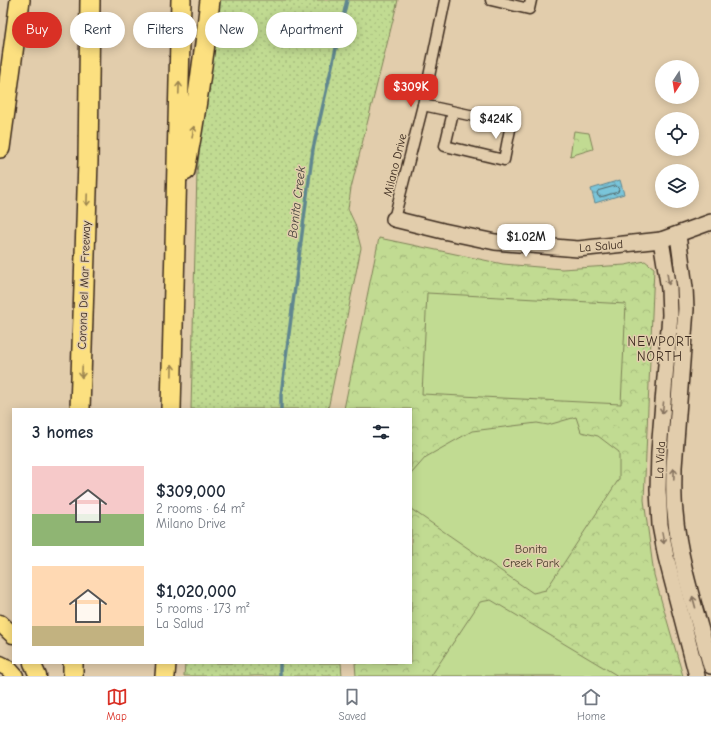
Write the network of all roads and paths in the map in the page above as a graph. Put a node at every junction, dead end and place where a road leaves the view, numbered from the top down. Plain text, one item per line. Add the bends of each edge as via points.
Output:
1 (20, 0) edge
2 (77, 0) edge
3 (90, 0) edge
4 (181, 0) edge
5 (210, 0) edge
6 (445, 0) edge
7 (491, 0) edge
8 (531, 0) edge
9 (423, 105) junction
10 (453, 112) junction
11 (0, 148) edge
12 (88, 161) junction
13 (394, 219) joint
14 (711, 222) edge
15 (175, 225) junction
16 (678, 235) junction
17 (661, 240) junction
18 (80, 408) edge
19 (171, 408) edge
20 (0, 623) edge
21 (12, 634) edge
22 (0, 664) edge
23 (32, 664) edge
24 (73, 664) edge
25 (166, 664) edge
26 (711, 666) edge
27 (15, 676) edge
28 (38, 676) edge
29 (73, 676) edge
30 (165, 676) edge
31 (697, 676) edge

1 - 11 highway
2 - 12 highway
3 - 12 highway
15 -> 4 highway
15 -> 5 highway via 192,137
6 - 9 street, Milano Drive
7 - 8 street via 529,9
9 - 10 street
9 - 13 street, Milano Drive
10 - 10 street via 511,124 504,160 445,146
12 -> 18 highway, Corona Del Mar Freeway
13 - 17 street, La Salud via 495,242 578,249
14 - 16 street, La Salud
19 -> 15 highway
16 - 17 street, La Salud
26 -> 16 street, La Vida via 681,555 673,492 686,309
17 -> 31 street, La Vida via 670,289 670,315 659,452 660,525
20 - 21 main road
22 - 27 main road
23 - 28 main road
24 - 29 highway
25 - 30 highway

